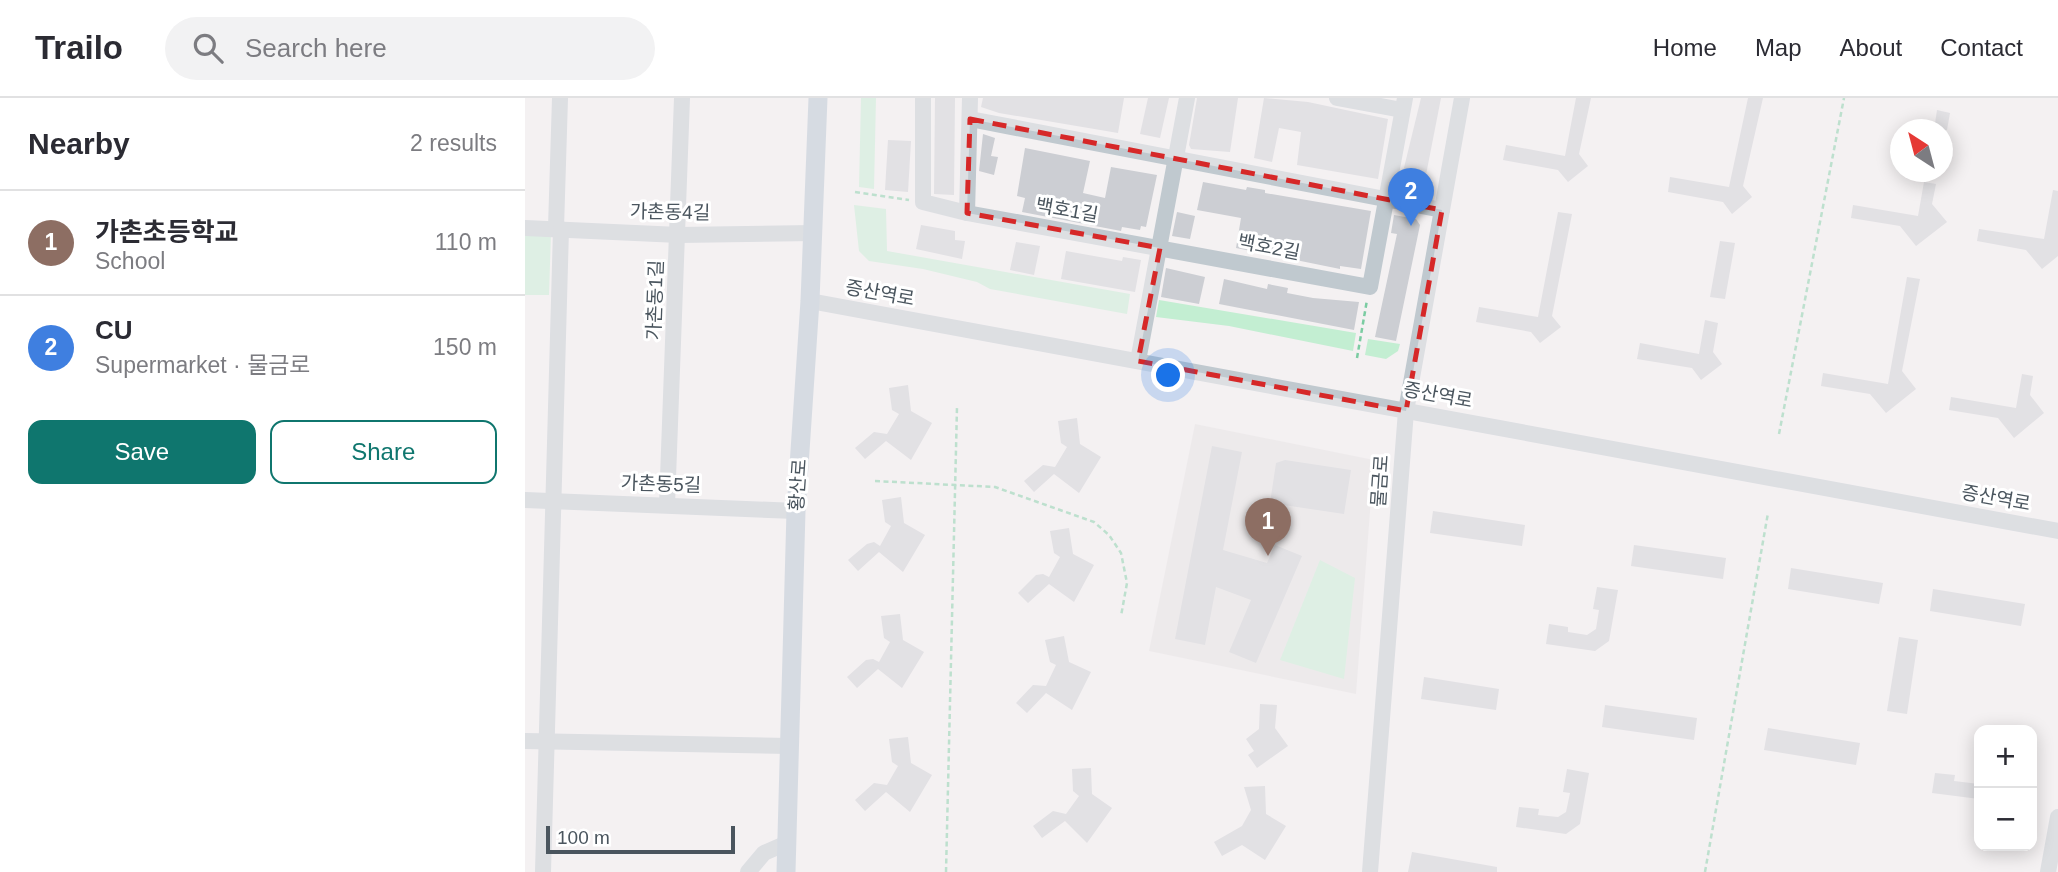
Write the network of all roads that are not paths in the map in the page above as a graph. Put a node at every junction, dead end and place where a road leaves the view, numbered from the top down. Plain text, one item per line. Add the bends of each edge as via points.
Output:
1 (560, 98) edge
2 (682, 98) edge
3 (818, 98) edge
4 (923, 98) edge
5 (970, 98) edge
6 (1187, 98) edge
7 (1337, 98) edge
8 (1462, 98) edge
9 (1404, 104) edge
10 (970, 119) junction
11 (1176, 159) junction
12 (1386, 198) junction
13 (1442, 210) junction
14 (967, 214) junction
15 (525, 228) edge
16 (558, 229) junction
17 (814, 233) junction
18 (679, 235) junction
19 (1160, 248) junction
20 (810, 301) junction
21 (1138, 362) junction
22 (1406, 411) junction
23 (525, 500) edge
24 (553, 501) junction
25 (667, 505) junction
26 (796, 511) junction
27 (2058, 531) edge
28 (525, 741) edge
29 (547, 742) junction
30 (790, 746) junction
31 (2058, 817) edge
32 (787, 843) junction
33 (543, 872) edge
34 (748, 872) edge
35 (786, 872) edge
36 (1370, 872) edge
37 (2048, 872) edge

1 - 16 street
2 - 18 street, 가촌동1길
3 - 17 main road, 황산로
4 - 14 street, 백호1길 via 923,202
5 - 10 street
6 - 11 street
7 - 9 street
8 - 13 street, 물금로
9 - 12 street
10 - 11 street
10 - 14 street
11 - 12 street
11 - 19 street
12 - 13 street
12 - 19 street, 백호2길 via 1370,287
13 - 22 street, 물금로
14 - 19 street, 백호1길
15 - 16 street, 가촌동4길
16 - 18 street, 가촌동4길
16 - 24 street
17 - 18 street, 가촌동4길
17 - 20 main road, 황산로
18 - 25 street, 가촌동1길
19 - 21 street
20 - 21 street, 증산역로
20 - 26 main road, 황산로
21 - 22 street, 증산역로
22 - 27 street, 증산역로
22 - 36 street, 물금로
23 - 24 street, 가촌동5길
24 - 25 street, 가촌동5길
24 - 29 street
25 - 26 street, 가촌동5길
26 - 30 main road, 황산로
28 - 29 street
29 - 30 street
29 - 33 street
30 - 32 main road, 황산로
31 - 37 street
32 - 34 street via 764,853
32 - 35 main road, 황산로

